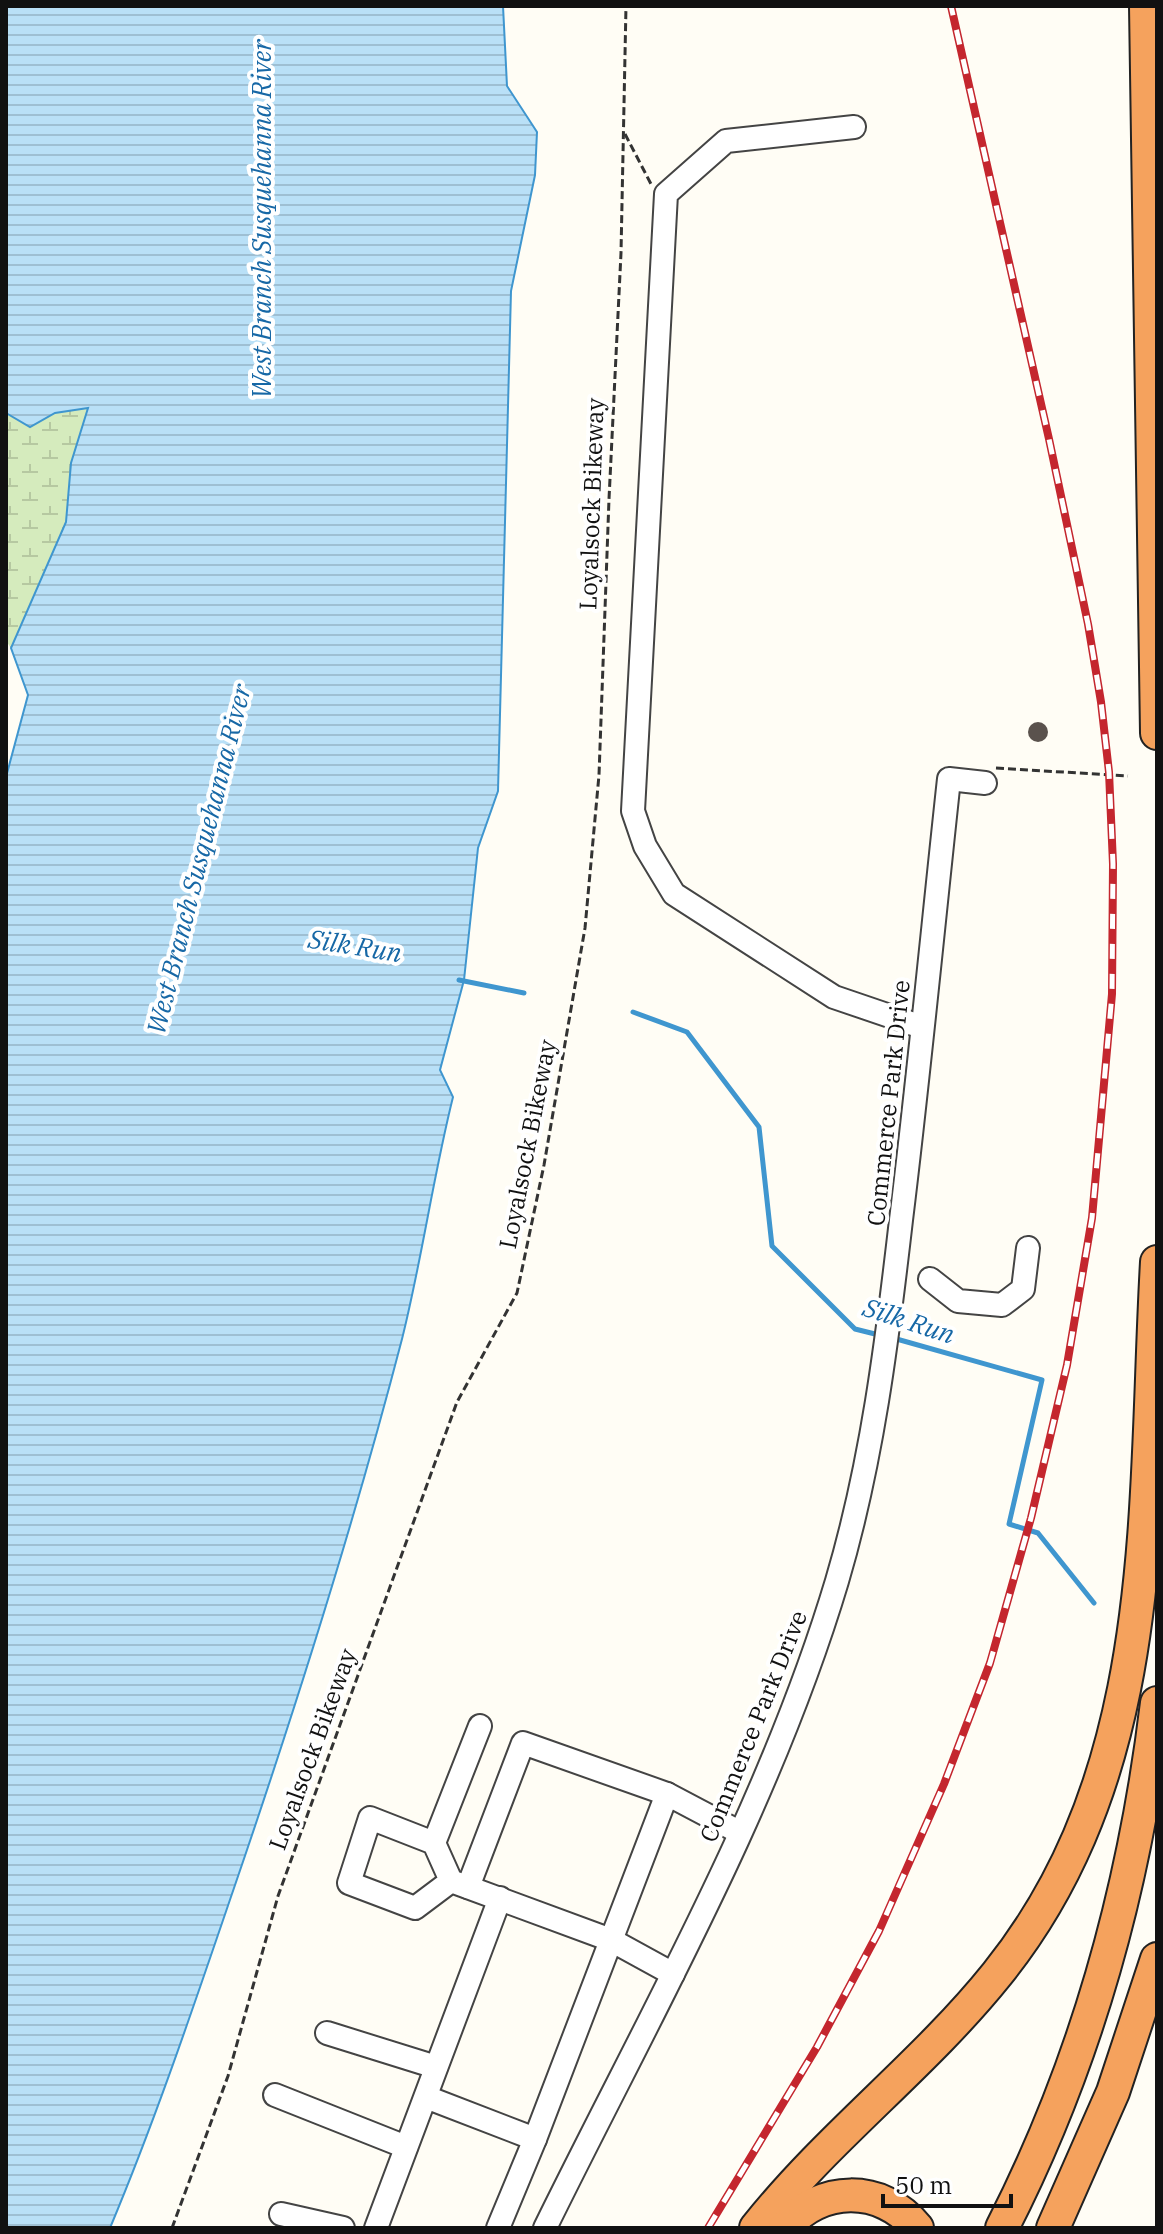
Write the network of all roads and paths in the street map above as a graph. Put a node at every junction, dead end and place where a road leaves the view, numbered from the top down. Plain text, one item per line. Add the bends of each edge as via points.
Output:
1 (626, 6) edge
2 (1150, 23) edge
3 (854, 127) dead end
4 (624, 131) junction
5 (666, 194) junction
6 (1157, 733) edge
7 (986, 775) joint
8 (1128, 776) dead end
9 (922, 1027) junction
10 (1028, 1248) dead end
11 (1157, 1262) edge
12 (930, 1279) dead end
13 (1157, 1703) edge
14 (480, 1726) dead end
15 (667, 1794) junction
16 (739, 1832) junction
17 (434, 1843) junction
18 (459, 1884) junction
19 (500, 1898) junction
20 (611, 1940) junction
21 (1157, 1959) edge
22 (673, 1974) junction
23 (1157, 1987) edge
24 (327, 2033) dead end
25 (436, 2067) junction
26 (275, 2095) dead end
27 (426, 2097) junction
28 (535, 2139) junction
29 (406, 2147) junction
30 (281, 2214) dead end
31 (172, 2228) edge
32 (343, 2228) edge
33 (376, 2228) edge
34 (498, 2228) edge
35 (545, 2228) edge
36 (756, 2228) edge
37 (785, 2228) edge
38 (917, 2228) edge
39 (1002, 2228) edge
40 (1053, 2228) edge
41 (1071, 2228) edge

1 - 4 path, Loyalsock Bikeway
2 - 6 highway
3 - 5 street via 726,141
4 - 5 path via 655,193
4 - 31 path, Loyalsock Bikeway via 599,775 585,928 517,1293 457,1402 278,1896 228,2076
5 - 9 street via 633,811 645,846 674,894 834,997
7 - 8 path
7 - 9 street, Commerce Park Drive via 949,779
9 - 16 street, Commerce Park Drive via 889,1323 861,1487 792,1713
10 - 12 street via 1023,1289 1002,1305 958,1301
11 - 36 highway via 1149,1495 1136,1631 1113,1742 1080,1836 1033,1925 992,1981 811,2163
13 - 39 highway via 1135,1846 1111,1949 1058,2106
14 - 17 street
15 - 16 street
15 - 18 street via 523,1743
15 - 20 street
16 - 22 street, Commerce Park Drive
17 - 18 street
17 - 18 street via 370,1818 349,1883 415,1908
18 - 19 street
19 - 20 street
19 - 25 street
20 - 22 street
20 - 28 street
21 - 40 highway via 1113,2092
22 - 35 street, Commerce Park Drive
23 - 41 highway via 1120,2111
24 - 25 street
25 - 27 street
26 - 29 street
27 - 28 street
27 - 29 street
28 - 34 street
29 - 33 street
30 - 32 street
37 - 38 highway via 821,2200 850,2194 902,2212

